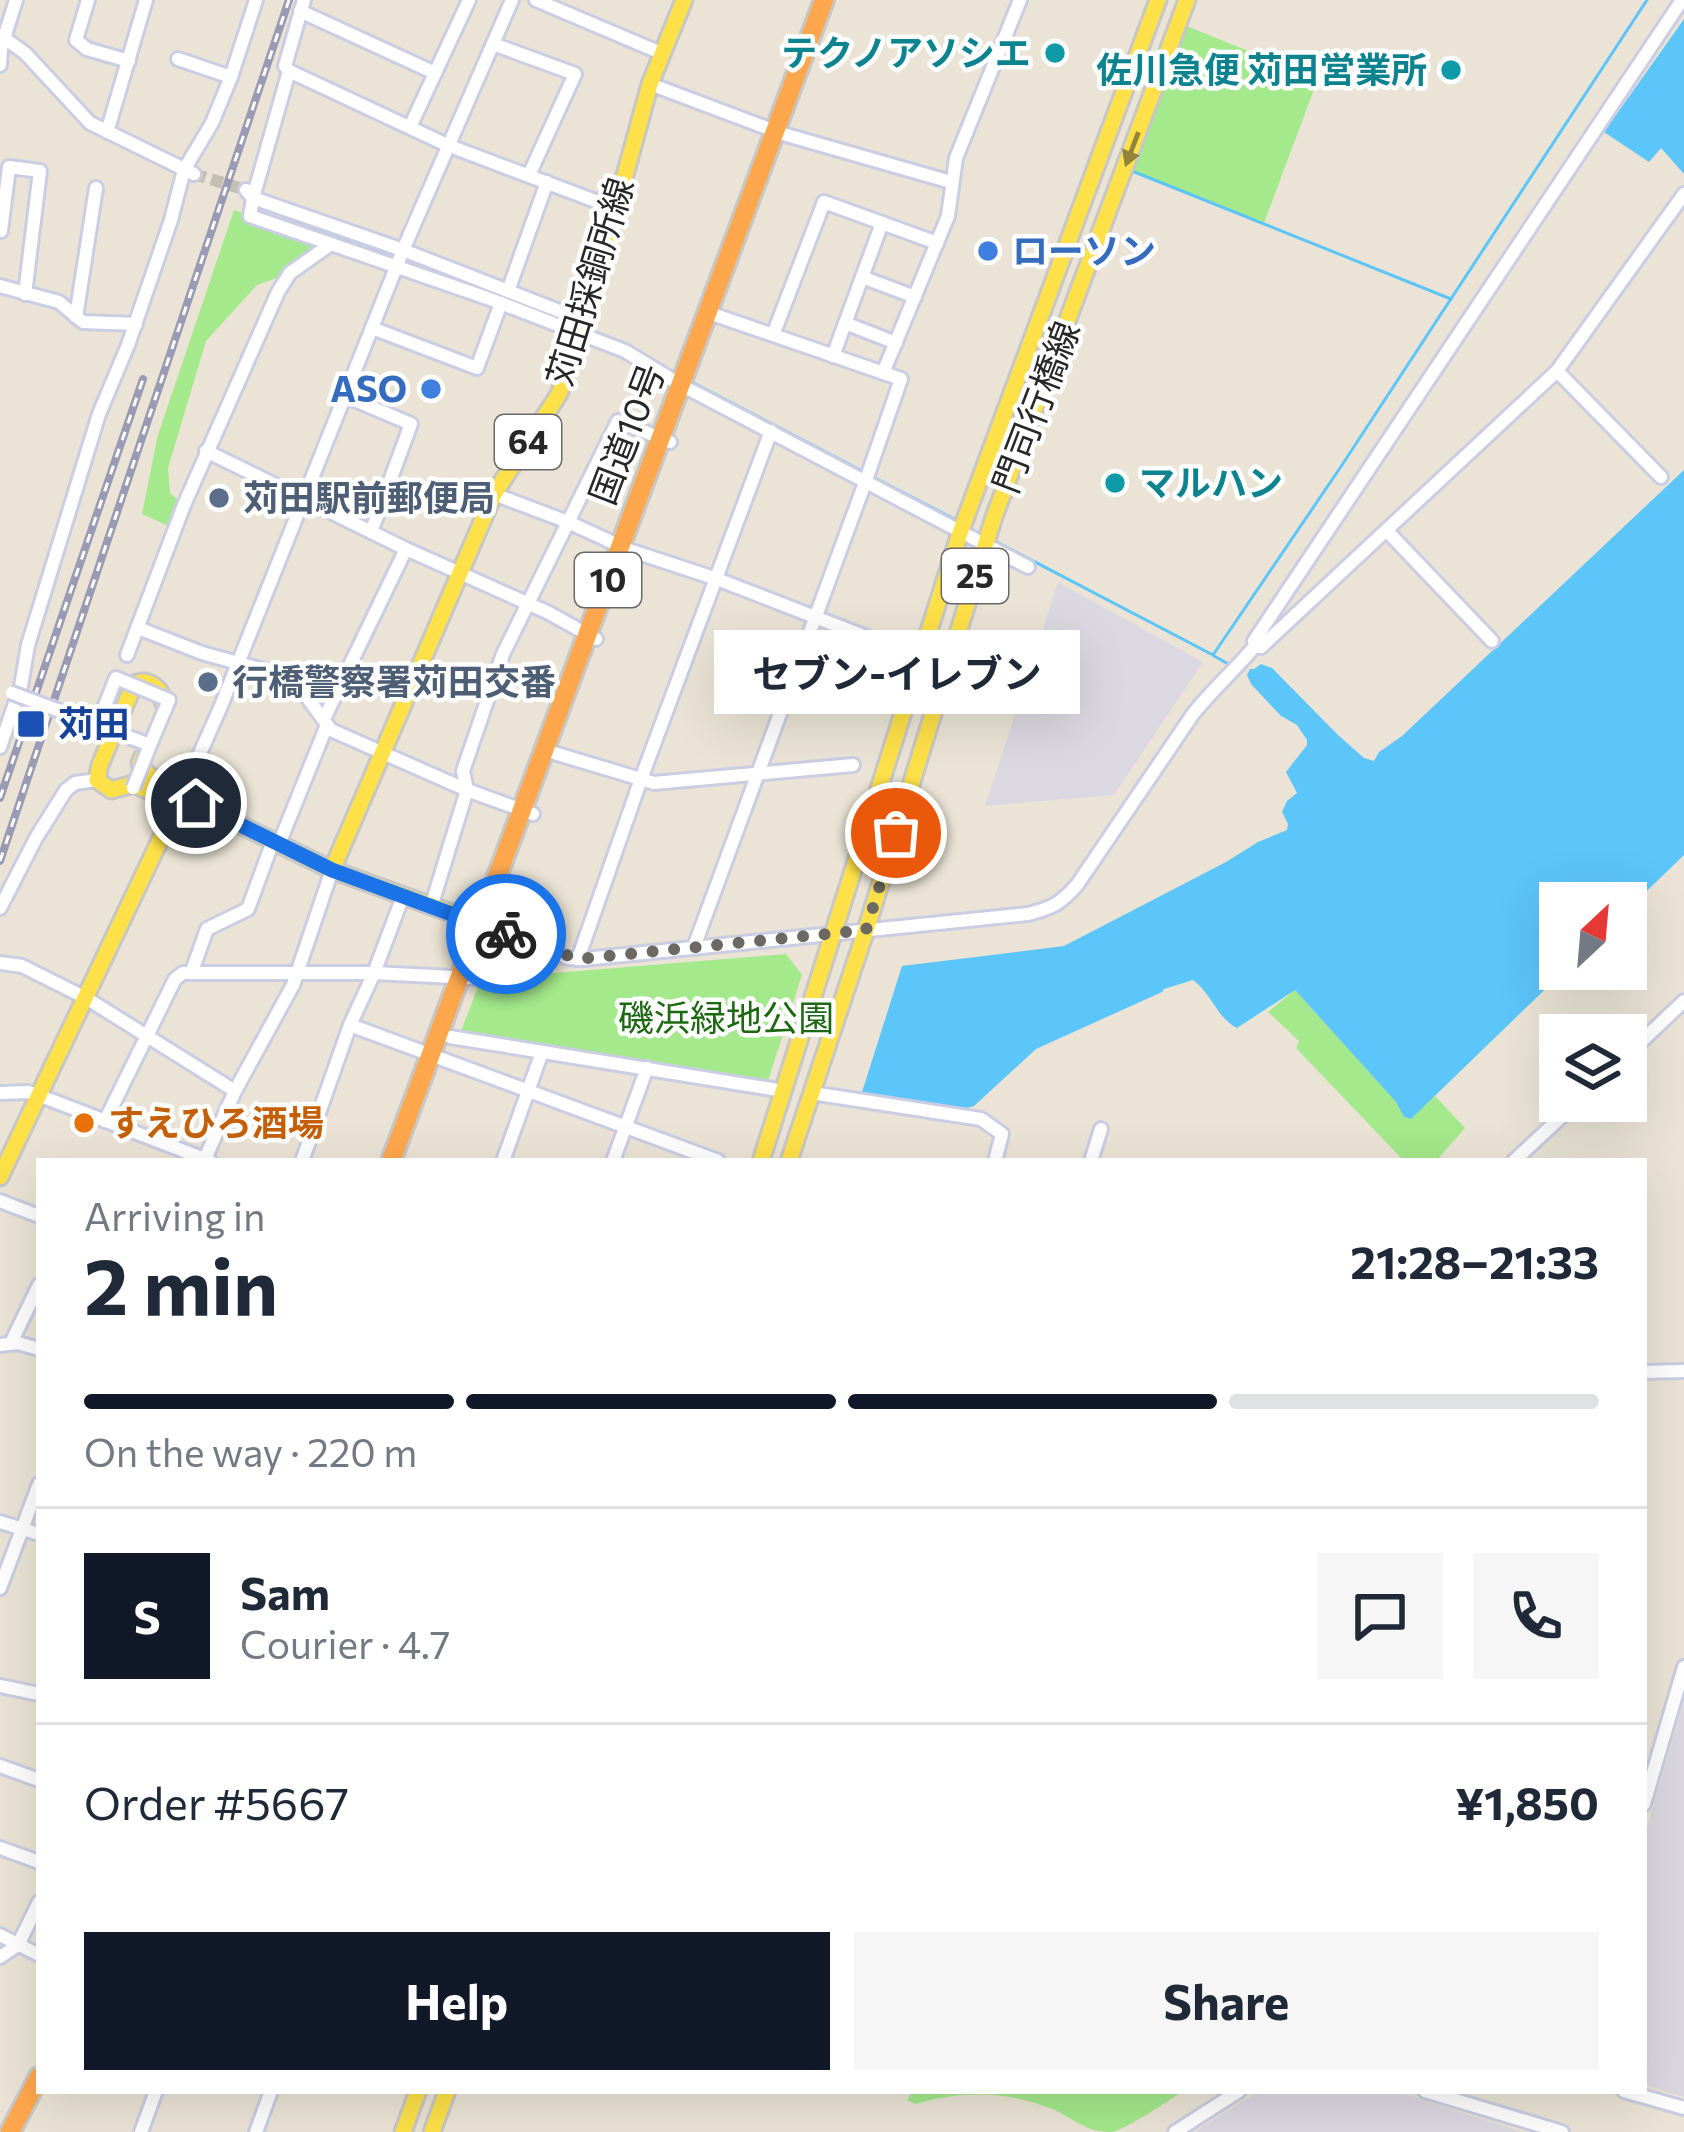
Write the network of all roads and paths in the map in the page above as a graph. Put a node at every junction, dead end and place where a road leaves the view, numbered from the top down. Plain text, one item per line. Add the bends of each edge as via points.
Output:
1 (16, 0) edge
2 (88, 0) edge
3 (146, 0) edge
4 (256, 0) edge
5 (469, 0) edge
6 (512, 0) edge
7 (536, 0) edge
8 (684, 0) edge
9 (824, 0) edge
10 (834, 0) edge
11 (1020, 0) edge
12 (1158, 0) edge
13 (1187, 0) edge
14 (1682, 0) edge
15 (302, 6) edge
16 (2, 36) edge
17 (493, 44) junction
18 (662, 52) junction
19 (178, 59) dead end
20 (128, 62) junction
21 (0, 65) edge
22 (290, 71) junction
23 (435, 74) junction
24 (231, 77) junction
25 (650, 84) junction
26 (410, 128) junction
27 (107, 132) junction
28 (779, 133) junction
29 (447, 145) junction
30 (189, 172) junction
31 (530, 176) junction
32 (547, 182) junction
33 (951, 182) junction
34 (95, 188) dead end
35 (249, 194) junction
36 (1684, 194) edge
37 (614, 208) junction
38 (882, 223) junction
39 (0, 231) edge
40 (32, 236) junction
41 (937, 243) junction
42 (331, 244) junction
43 (403, 250) junction
44 (396, 267) junction
45 (862, 277) junction
46 (0, 286) edge
47 (25, 294) junction
48 (504, 297) junction
49 (914, 297) junction
50 (715, 315) junction
51 (76, 316) junction
52 (845, 323) junction
53 (136, 324) junction
54 (372, 328) junction
55 (583, 328) junction
56 (773, 335) junction
57 (896, 343) junction
58 (832, 356) junction
59 (1556, 371) junction
60 (883, 373) junction
61 (685, 387) junction
62 (345, 396) junction
63 (771, 431) junction
64 (665, 441) junction
65 (206, 451) junction
66 (1661, 477) dead end
67 (866, 480) junction
68 (494, 494) junction
69 (304, 497) junction
70 (568, 522) junction
71 (1387, 531) junction
72 (371, 532) junction
73 (959, 533) junction
74 (984, 545) junction
75 (406, 549) junction
76 (624, 549) junction
77 (1028, 567) dead end
78 (460, 572) junction
79 (717, 579) junction
80 (527, 603) junction
81 (814, 617) junction
82 (137, 628) junction
83 (592, 637) junction
84 (1492, 641) dead end
85 (1255, 646) junction
86 (895, 648) dead end
87 (127, 656) dead end
88 (238, 663) junction
89 (12, 692) dead end
90 (325, 722) junction
91 (98, 723) junction
92 (150, 745) junction
93 (0, 747) edge
94 (381, 752) junction
95 (554, 752) junction
96 (853, 764) dead end
97 (757, 775) junction
98 (641, 779) junction
99 (97, 780) junction
100 (133, 788) dead end
101 (467, 790) junction
102 (181, 796) junction
103 (528, 813) junction
104 (276, 842) junction
105 (332, 870) junction
106 (403, 896) junction
107 (431, 907) junction
108 (0, 908) edge
109 (485, 926) junction
110 (866, 930) junction
111 (835, 933) junction
112 (694, 947) junction
113 (578, 959) junction
114 (0, 963) edge
115 (192, 971) junction
116 (296, 973) junction
117 (374, 974) junction
118 (467, 976) junction
119 (86, 998) junction
120 (1684, 1001) edge
121 (350, 1025) junction
122 (1647, 1036) edge
123 (450, 1037) junction
124 (147, 1038) junction
125 (542, 1052) junction
126 (436, 1057) junction
127 (647, 1068) junction
128 (529, 1090) junction
129 (235, 1091) junction
130 (784, 1091) junction
131 (0, 1093) edge
132 (812, 1093) junction
133 (38, 1095) junction
134 (105, 1121) junction
135 (1556, 1122) edge
136 (626, 1127) junction
137 (1101, 1129) dead end
138 (201, 1158) edge
139 (207, 1158) edge
140 (303, 1158) edge
141 (392, 1158) edge
142 (405, 1158) edge
143 (504, 1158) edge
144 (614, 1158) edge
145 (710, 1158) edge
146 (762, 1158) edge
147 (790, 1158) edge
148 (996, 1158) edge
149 (1092, 1158) edge
150 (1517, 1158) edge
151 (0, 1177) edge
152 (0, 1201) edge
153 (36, 1215) edge
154 (36, 1290) edge
155 (5, 1344) edge
156 (36, 1349) edge
157 (1684, 1371) edge
158 (1647, 1372) edge
159 (36, 1492) edge
160 (0, 1522) edge
161 (22, 1528) junction
162 (36, 1533) edge
163 (0, 1588) edge
164 (1684, 1667) edge
165 (0, 1686) edge
166 (36, 1693) edge
167 (0, 1766) edge
168 (36, 1779) edge
169 (1647, 1794) edge
170 (0, 1848) edge
171 (36, 1861) edge
172 (36, 1907) edge
173 (0, 1935) edge
174 (18, 1945) junction
175 (36, 1954) edge
176 (0, 1957) edge
177 (36, 2083) edge
178 (41, 2094) edge
179 (156, 2094) edge
180 (270, 2094) edge
181 (417, 2094) edge
182 (446, 2094) edge
183 (1234, 2094) edge
184 (1434, 2094) edge
185 (1635, 2094) edge
186 (1684, 2108) edge
187 (1530, 2127) edge
188 (10, 2132) edge
189 (20, 2132) edge
190 (141, 2132) edge
191 (256, 2132) edge
192 (403, 2132) edge
193 (432, 2132) edge
194 (1175, 2132) edge
195 (1562, 2132) edge

1 - 16 street
2 - 20 street via 76,40
3 - 20 street
4 - 24 street
5 - 23 street
6 - 17 street
7 - 18 street
8 - 18 main road, 苅田採銅所線 / 64
9 - 28 highway, 国道10号 / 10
10 - 28 highway, 国道10号 / 10
11 - 33 street
12 - 73 main road, 門司行橋線 / 25
13 -> 74 main road, 門司行橋線 / 25
14 - 85 street
15 - 22 street
15 - 23 street
16 - 21 street
16 - 27 street
17 - 29 street
17 - 31 street via 575,74
18 - 25 main road, 苅田採銅所線 / 64
19 - 24 street
20 - 27 street
22 - 26 street
22 - 35 street
23 - 26 street
24 - 30 street
25 - 28 street
25 - 37 main road, 苅田採銅所線 / 64
26 - 29 street
27 - 30 street
28 - 33 street
28 - 50 highway, 国道10号 / 10
28 - 61 highway, 国道10号 / 10
29 - 31 street
29 - 43 street
30 - 53 street
31 - 32 street
32 - 37 street
32 - 48 street
33 - 41 street
34 - 51 street
35 - 42 street via 250,216
35 - 43 street
36 - 59 street
37 - 55 main road, 苅田採銅所線 / 64
38 - 41 street
38 - 45 street
38 - 56 street via 824,202
39 - 40 street
39 - 40 street via 9,167 40,171
40 - 47 street
41 - 49 street
42 - 44 street
42 - 65 street via 290,273 278,292
43 - 44 street
43 - 48 street
44 - 48 street
44 - 54 street
45 - 49 street
45 - 52 street
46 - 47 street
47 - 51 street via 59,302
48 - 54 street via 477,368
48 - 55 street
49 - 57 street
50 - 56 street
50 - 61 highway, 国道10号 / 10
51 - 53 street
52 - 57 street
52 - 58 street
53 - 93 street via 80,472
54 - 62 street
55 - 61 street
55 - 68 main road, 苅田採銅所線 / 64 via 559,394
56 - 58 street
57 - 60 street
58 - 60 street
59 - 66 street
59 - 71 street
60 - 67 street via 901,379
61 - 63 street
61 - 64 highway, 国道10号 / 10
62 - 69 street
62 - 72 street via 411,424
63 - 67 street
63 - 79 street
64 - 70 street via 617,421
64 - 76 highway, 国道10号 / 10
65 - 69 street
65 - 82 street
67 - 73 street
67 - 81 street
68 - 70 street
68 - 78 main road, 苅田採銅所線 / 64
69 - 72 street
69 - 88 street
70 - 76 street
70 - 80 street
71 - 84 street
71 - 85 street
72 - 75 street
73 - 74 street
73 - 111 main road, 門司行橋線 / 25
74 - 77 street
74 - 110 main road, 門司行橋線 / 25
75 - 78 street
75 - 90 street
76 - 79 street
76 - 83 highway, 国道10号 / 10
78 - 80 street
78 - 94 main road, 苅田採銅所線 / 64
79 - 81 street
79 - 98 street
80 - 83 street
80 - 101 street via 463,771
81 - 86 street
81 - 97 street
82 - 87 street
82 - 88 street
83 - 95 highway, 国道10号 / 10
83 - 103 highway, 国道10号 / 10
85 - 110 street via 1193,714 1077,886 1053,908
88 - 90 street via 288,680
88 - 102 street
89 - 91 street, bridge
90 - 94 street
90 - 104 street
91 - 92 street, bridge
91 - 92 street, bridge via 116,678 169,700
92 - 100 street, bridge
94 - 101 street
94 - 105 main road, 苅田採銅所線 / 64
95 - 98 street
95 - 103 highway, 国道10号 / 10
96 - 97 street
97 - 98 street
97 - 112 street
98 - 113 street
99 - 102 main road via 111,790 134,784
99 - 102 main road via 131,688 144,682 164,699 140,763
99 - 108 street via 67,790
101 - 103 street
101 - 107 street
102 - 104 main road
102 - 119 main road
103 - 109 highway, 国道10号 / 10
104 - 105 main road
104 - 115 street via 248,909 207,929
105 - 106 main road
105 - 116 street
106 - 107 main road
106 - 117 street
107 - 109 main road
109 - 113 street
109 - 118 highway, 国道10号 / 10
110 - 111 street
110 - 132 main road, 門司行橋線 / 25
111 - 112 street
111 - 130 main road, 門司行橋線 / 25
112 - 113 street
114 - 119 street
115 - 116 street
115 - 124 street via 175,979
116 - 117 street
116 - 129 street
117 - 118 street
117 - 121 street
118 - 123 highway, 国道10号 / 10
118 - 126 highway, 国道10号 / 10
119 - 124 street
119 - 133 main road
120 - 122 street
121 - 126 street
121 - 140 street
123 - 125 street
123 - 126 highway, 国道10号 / 10
124 - 129 street
124 - 134 street
125 - 127 street
125 - 128 street
126 - 128 street
126 - 141 highway, 国道10号 / 10
126 - 142 highway, 国道10号 / 10
127 - 130 street
127 - 136 street
128 - 136 street
128 - 143 street
129 - 139 street
130 - 146 main road, 門司行橋線 / 25
131 - 133 street
132 - 147 main road, 門司行橋線 / 25
132 - 148 street via 981,1119 1002,1134
133 - 134 street
133 - 151 main road
134 - 138 street
135 - 150 street
136 - 144 street
136 - 145 street
137 - 149 street
152 - 153 street
154 - 155 street
155 - 156 street
157 - 158 street
159 - 161 street
160 - 161 street
161 - 162 street
161 - 163 street
164 - 169 street
165 - 166 street
167 - 168 street
170 - 171 street
172 - 174 street
173 - 174 street
174 - 175 street
174 - 176 street
177 - 188 highway
178 - 189 highway
179 - 190 street
180 - 191 street
181 - 192 main road
182 - 193 main road
183 - 194 street
184 - 187 street
185 - 186 street
187 - 195 street

